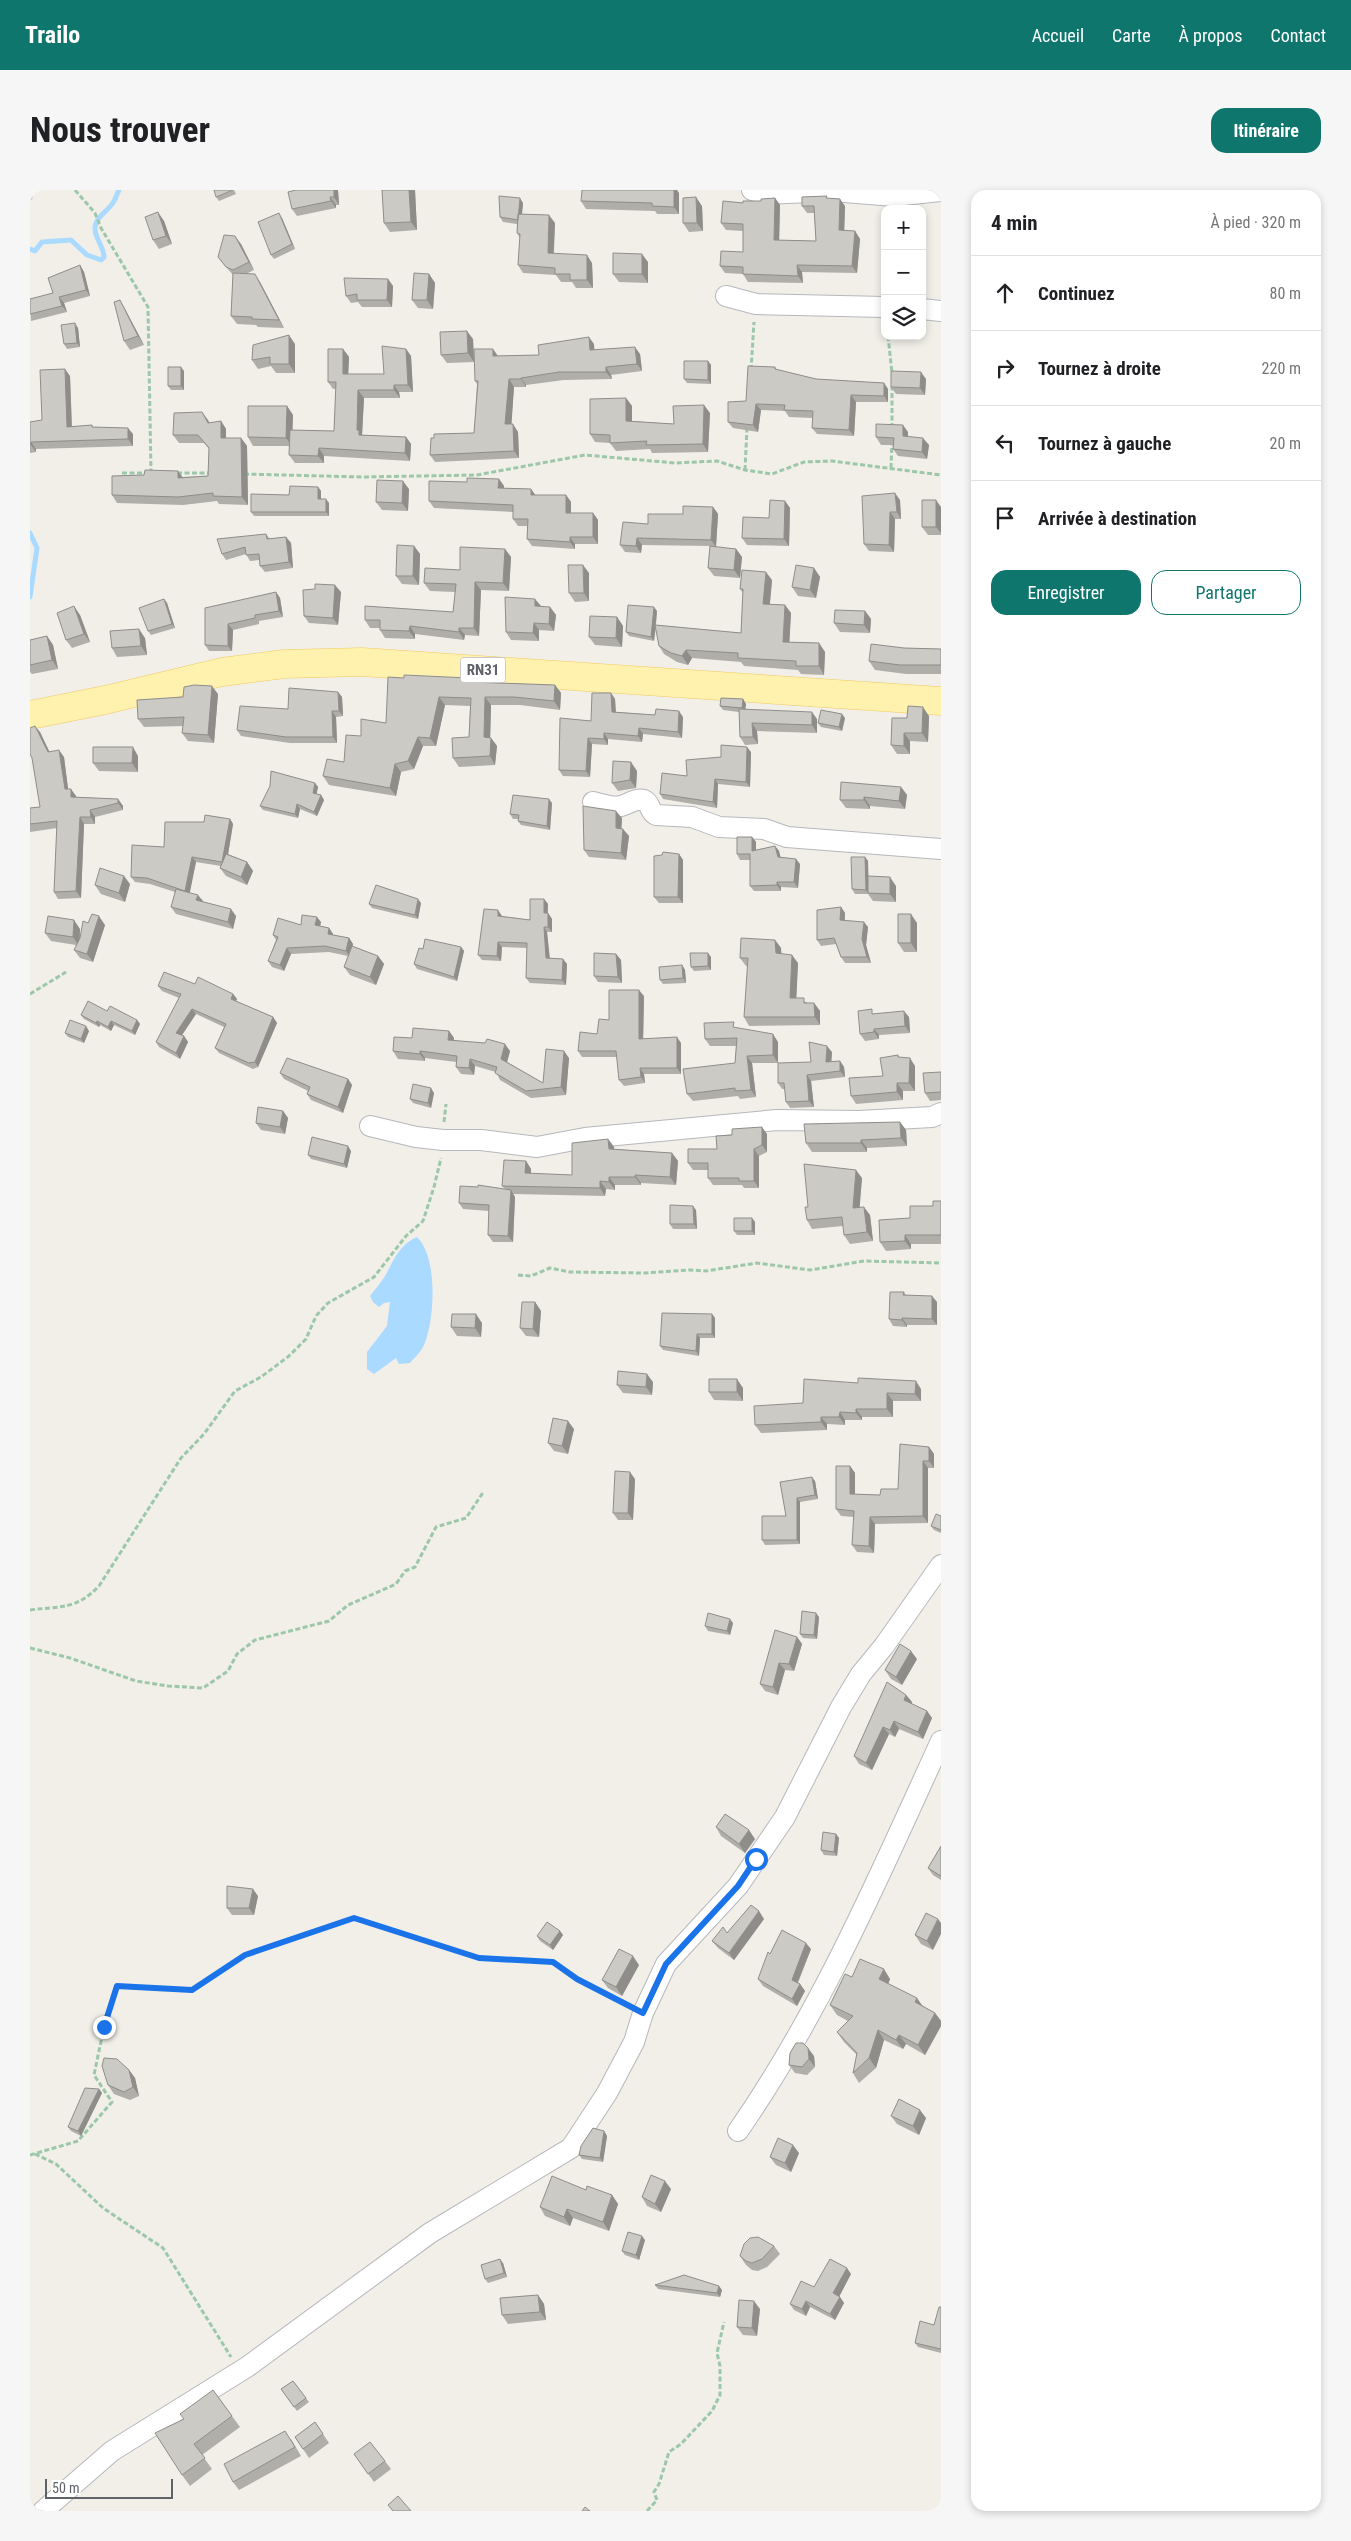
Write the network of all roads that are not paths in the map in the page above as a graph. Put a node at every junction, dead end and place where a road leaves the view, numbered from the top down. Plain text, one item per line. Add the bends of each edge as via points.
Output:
1 (752, 190) edge
2 (941, 191) edge
3 (726, 296) dead end
4 (881, 307) edge
5 (926, 309) edge
6 (941, 311) edge
7 (941, 701) edge
8 (30, 716) edge
9 (594, 802) dead end
10 (941, 849) edge
11 (941, 1113) edge
12 (370, 1126) dead end
13 (941, 1565) edge
14 (941, 1741) edge
15 (738, 2131) dead end
16 (43, 2511) edge

1 - 2 street via 765,194 833,191 894,196
3 - 4 street via 756,304
5 - 6 street
7 - 8 main road, RN31 via 362,662 284,664 222,672
9 - 10 street via 618,807 643,800 656,814 692,817 719,827 764,829 787,837
11 - 12 street via 859,1121 777,1120 585,1138 547,1146 416,1137
13 - 16 street via 840,1707 785,1817 738,1886 666,1964 643,2013 634,2042 608,2093 571,2148 430,2233 247,2367 112,2451
14 - 15 street via 802,2032

